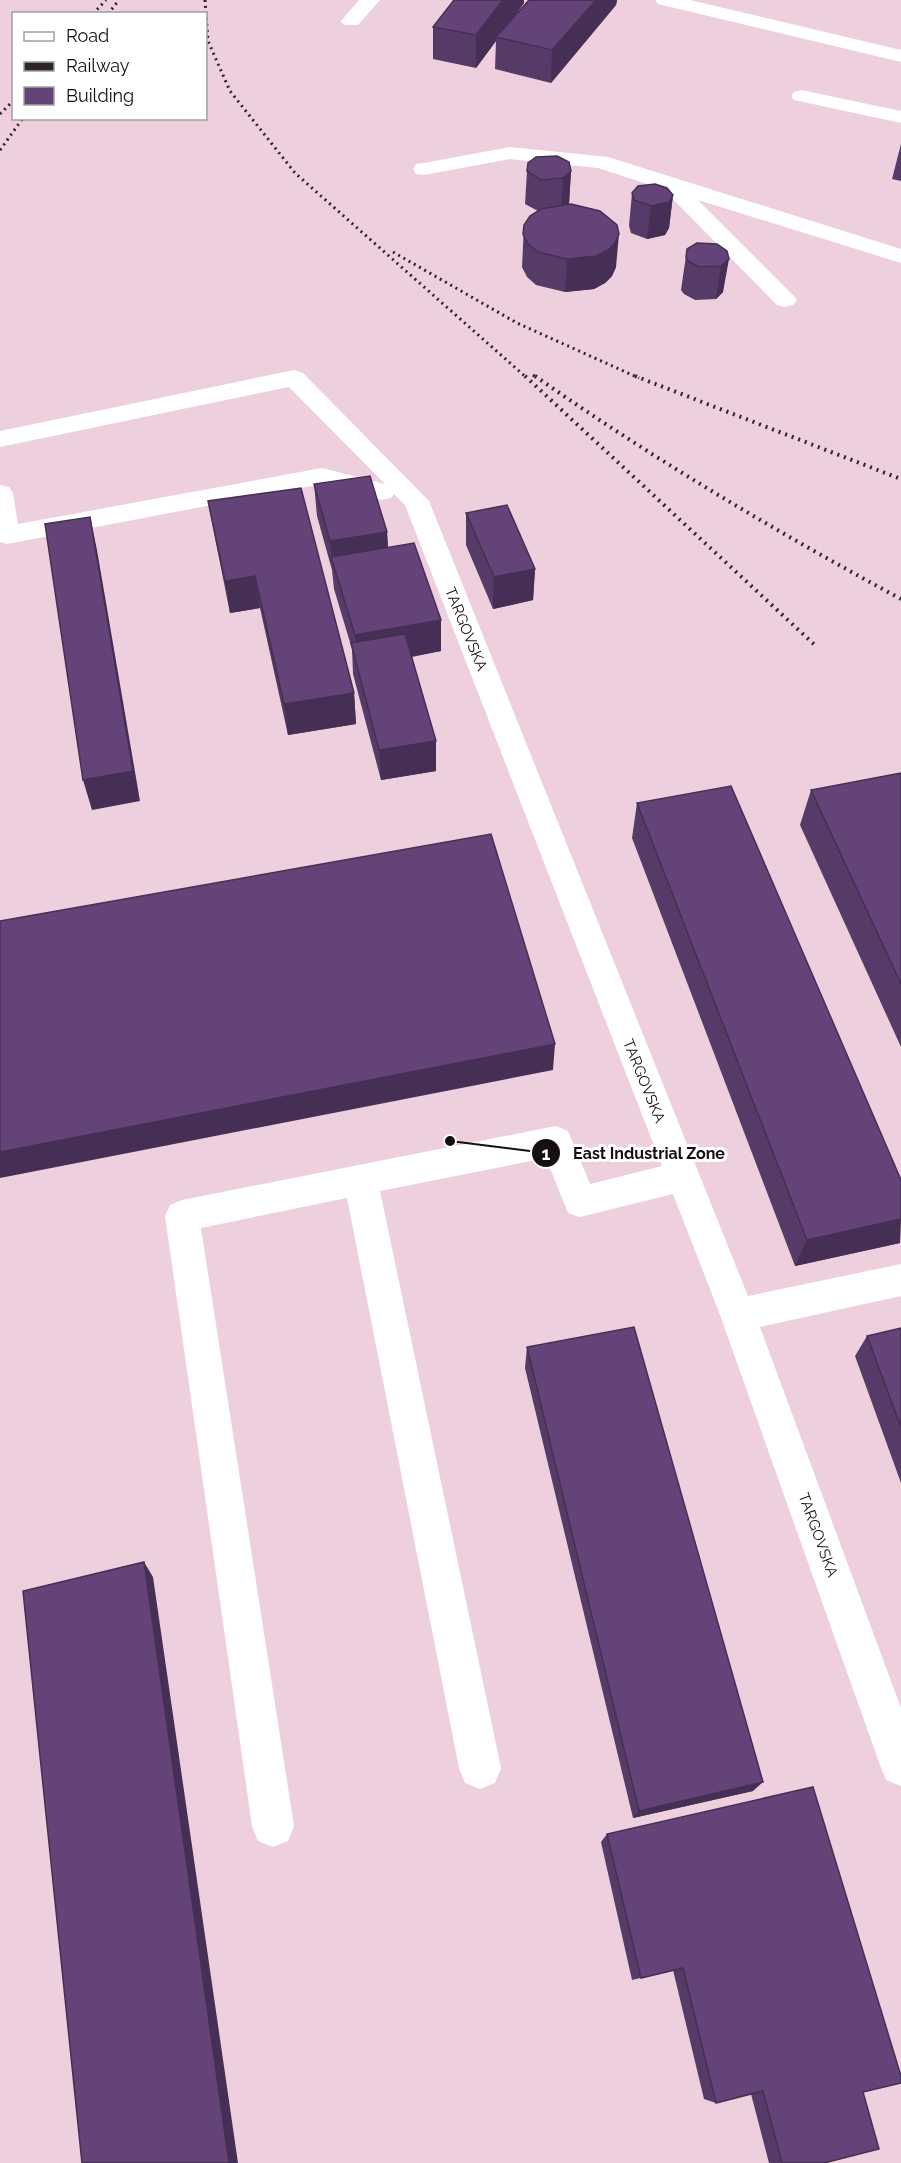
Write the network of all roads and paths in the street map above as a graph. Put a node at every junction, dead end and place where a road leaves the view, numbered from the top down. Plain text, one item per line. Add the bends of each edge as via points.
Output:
1 (370, 0) edge
2 (664, 0) edge
3 (351, 21) dead end
4 (901, 56) edge
5 (801, 96) dead end
6 (901, 117) edge
7 (424, 169) dead end
8 (670, 183) junction
9 (901, 256) edge
10 (785, 300) dead end
11 (0, 439) edge
12 (0, 493) edge
13 (416, 501) junction
14 (682, 1176) junction
15 (362, 1180) junction
16 (901, 1280) edge
17 (738, 1315) junction
18 (901, 1766) edge
19 (480, 1768) dead end
20 (273, 1826) dead end

1 - 3 street
2 - 4 street
5 - 6 street
7 - 8 street via 510,153 600,162
8 - 9 street
8 - 10 street
11 - 13 street via 294,378
12 - 13 street via 7,535 322,477
13 - 14 street, TARGOVSKA
14 - 15 street via 580,1202 556,1141
14 - 17 street, TARGOVSKA
15 - 19 street
15 - 20 street via 182,1216
16 - 17 street
17 - 18 street, TARGOVSKA

